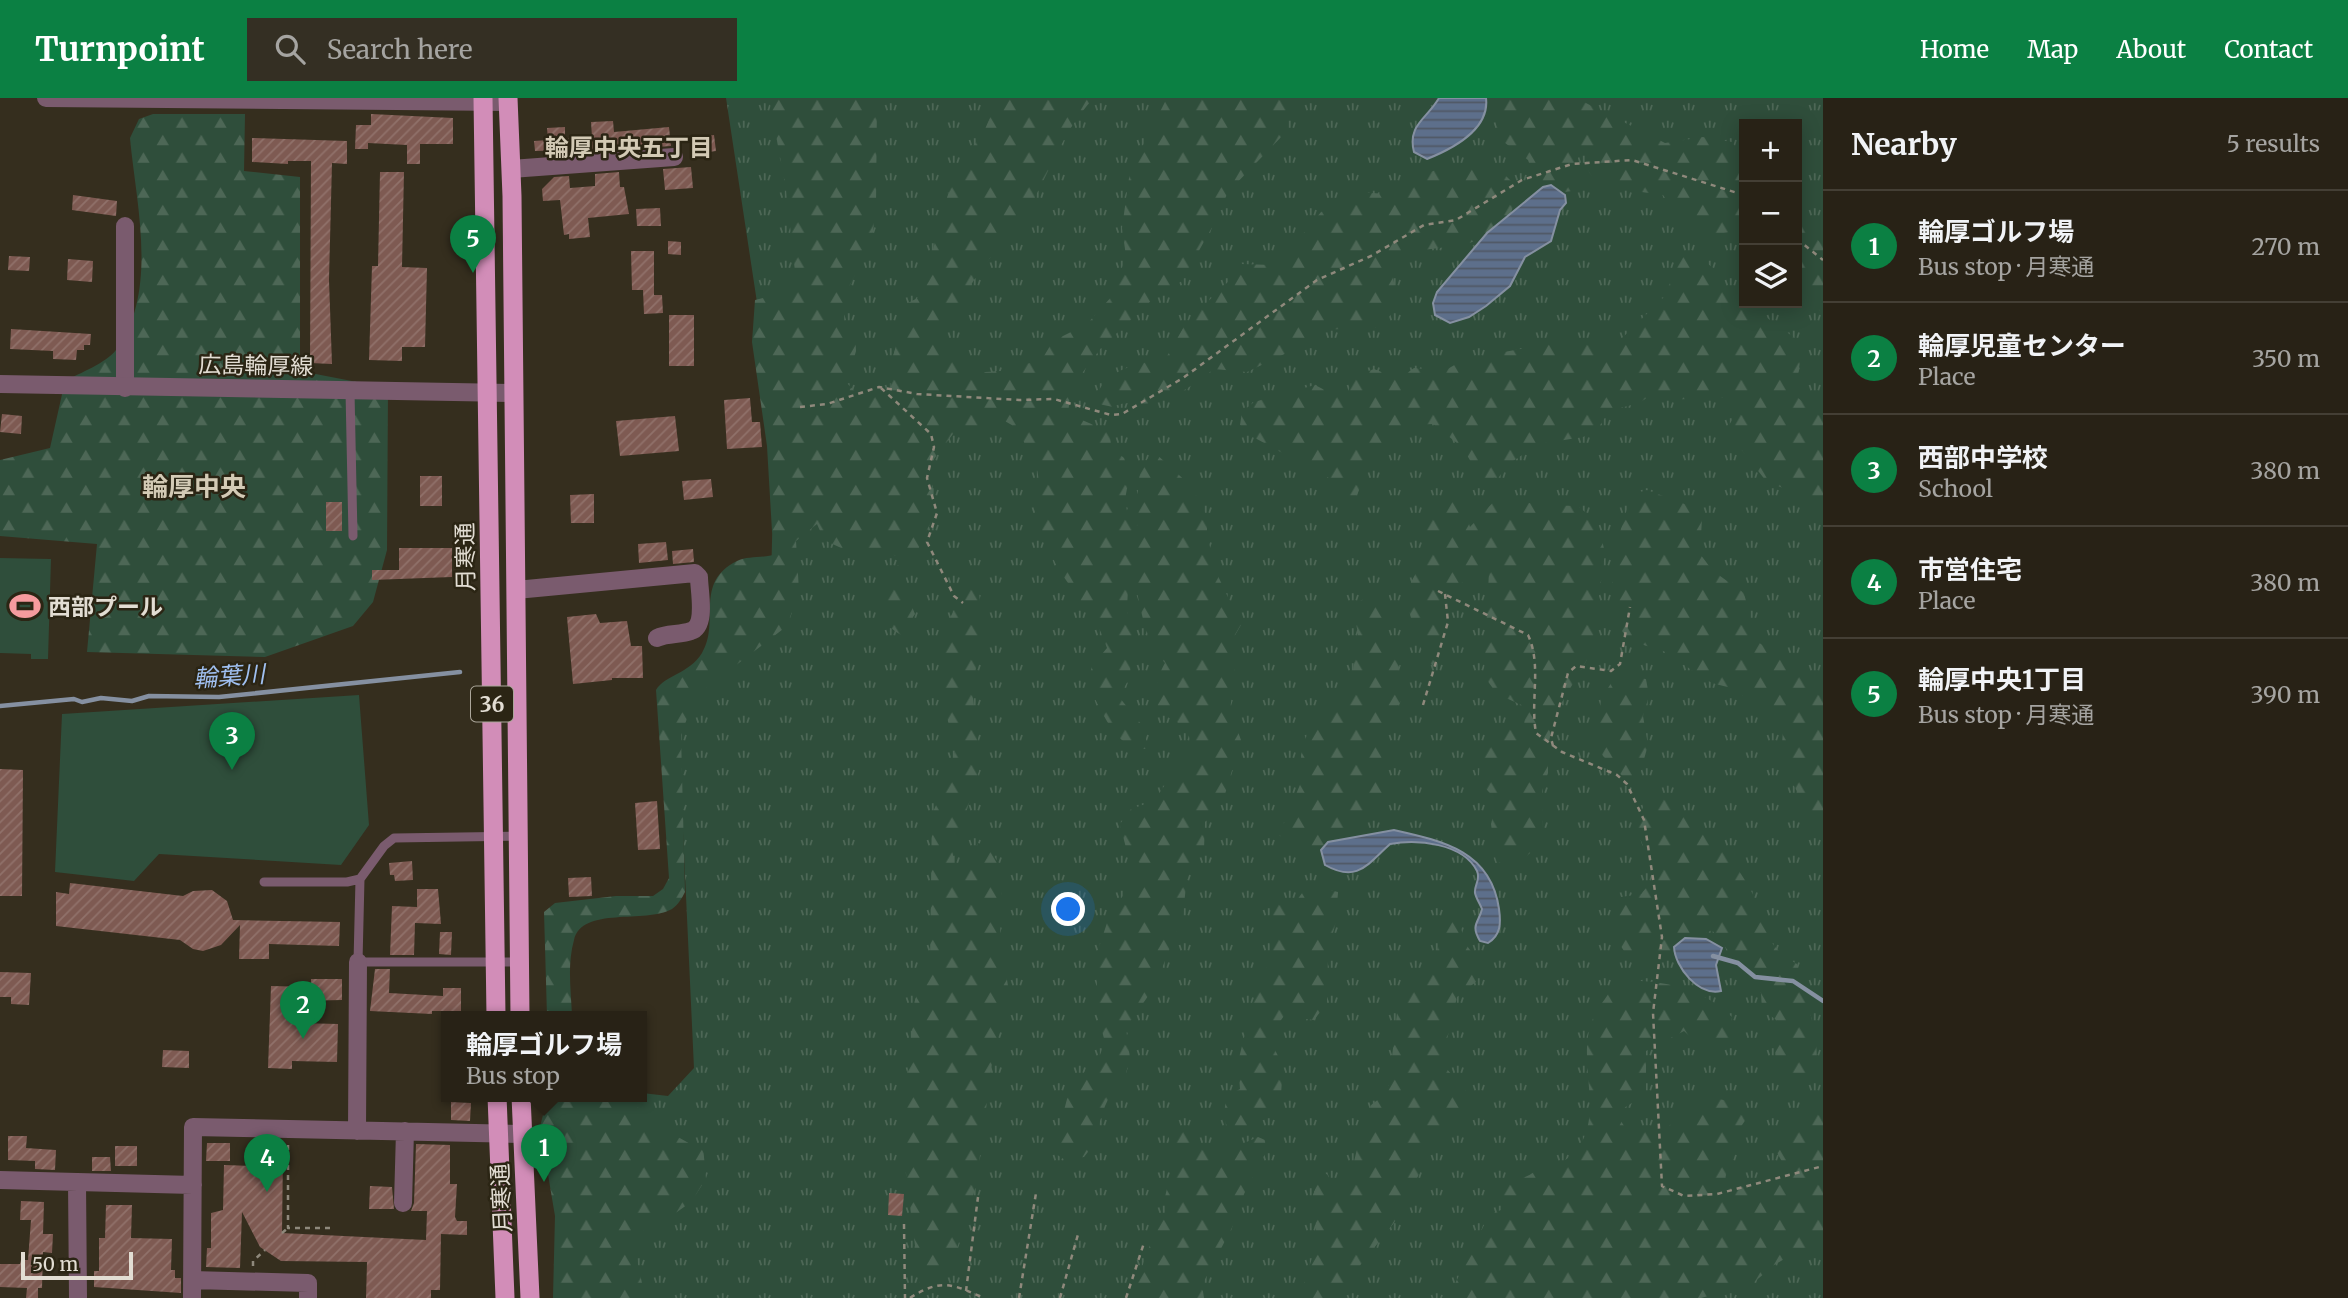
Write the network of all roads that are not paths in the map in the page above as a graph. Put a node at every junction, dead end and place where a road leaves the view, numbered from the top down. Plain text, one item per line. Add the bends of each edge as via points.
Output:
1 (46, 98) edge
2 (130, 99) edge
3 (241, 99) edge
4 (508, 100) edge
5 (483, 101) edge
6 (674, 157) dead end
7 (511, 169) junction
8 (125, 226) dead end
9 (0, 384) edge
10 (125, 388) junction
11 (351, 391) junction
12 (488, 393) junction
13 (512, 393) junction
14 (353, 536) dead end
15 (516, 590) junction
16 (657, 638) dead end
17 (518, 835) junction
18 (493, 836) junction
19 (360, 879) junction
20 (264, 881) dead end
21 (358, 962) junction
22 (494, 962) junction
23 (519, 962) junction
24 (496, 1011) edge
25 (520, 1011) edge
26 (497, 1102) edge
27 (521, 1102) edge
28 (357, 1131) junction
29 (405, 1131) junction
30 (498, 1133) junction
31 (522, 1134) junction
32 (0, 1180) edge
33 (77, 1182) junction
34 (193, 1185) junction
35 (403, 1203) dead end
36 (192, 1280) junction
37 (78, 1298) edge
38 (192, 1298) edge
39 (308, 1298) edge
40 (505, 1298) edge
41 (530, 1298) edge

1 - 2 street
2 - 3 street
3 - 5 street
4 - 5 street
4 - 7 highway, 36
5 - 12 highway, 月寒通 / 36
6 - 7 street
7 - 13 highway, 36
8 - 10 street
9 - 10 street, 広島輪厚線
10 - 11 street, 広島輪厚線
11 - 12 street, 広島輪厚線
11 - 14 lane
12 - 13 street, 広島輪厚線
12 - 18 highway, 月寒通 / 36
13 - 15 highway, 36
15 - 16 street via 695,573 699,577 698,626 694,631
15 - 17 highway, 36
17 - 18 lane
17 - 23 highway, 36
18 - 19 lane via 394,838
18 - 22 highway, 月寒通 / 36
19 - 20 lane
19 - 21 lane
21 - 22 lane
21 - 28 street
22 - 23 lane
22 - 24 highway, 月寒通 / 36
23 - 25 highway, 36
26 - 30 highway, 月寒通
27 - 31 highway, 月寒通
28 - 29 street
28 - 34 street via 193,1126
29 - 30 street
29 - 35 street
30 - 31 street
30 - 40 highway, 月寒通
31 - 41 highway, 月寒通
32 - 33 street
33 - 34 street
33 - 37 street
34 - 36 street
36 - 38 street
36 - 39 street via 308,1283

